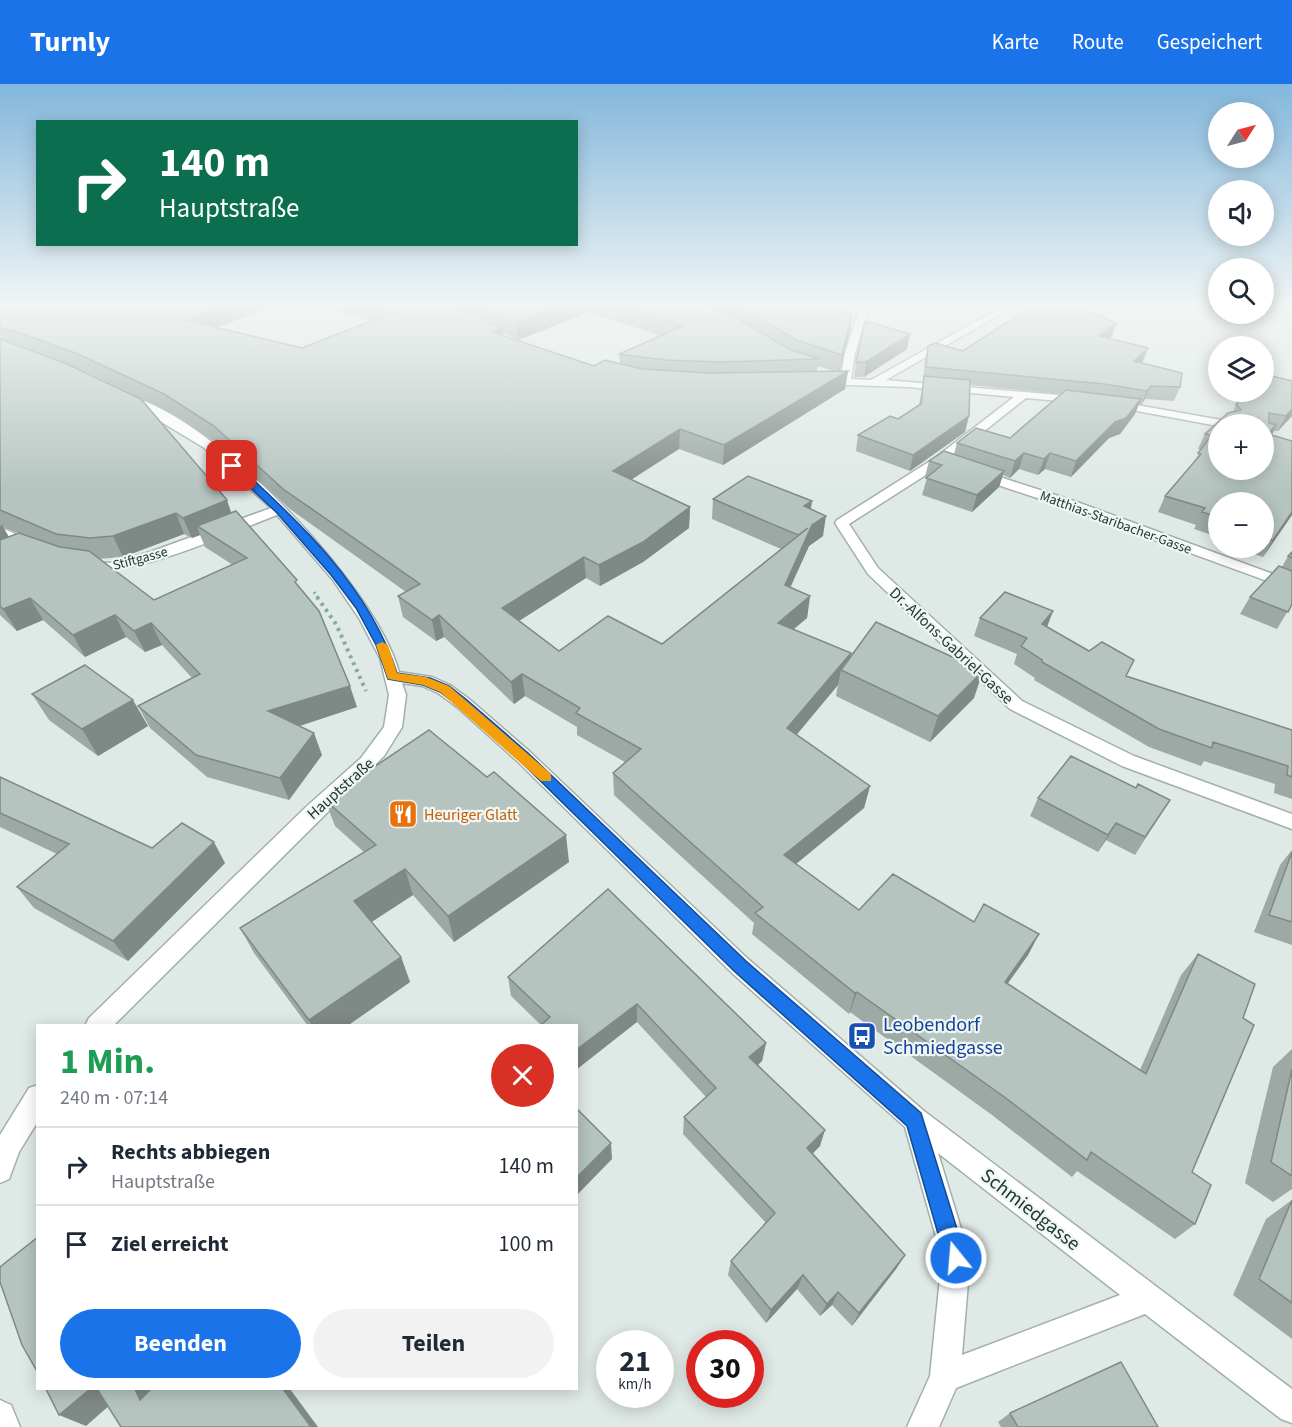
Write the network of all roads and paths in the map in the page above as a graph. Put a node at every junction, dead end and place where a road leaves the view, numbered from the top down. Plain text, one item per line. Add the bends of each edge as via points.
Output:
1 (848, 367) edge
2 (902, 367) edge
3 (813, 370) edge
4 (845, 381) junction
5 (874, 382) junction
6 (812, 383) edge
7 (118, 393) edge
8 (1023, 395) junction
9 (1208, 421) edge
10 (950, 465) junction
11 (280, 509) junction
12 (0, 531) edge
13 (31, 546) junction
14 (48, 554) edge
15 (10, 555) edge
16 (78, 564) edge
17 (1292, 586) edge
18 (392, 676) junction
19 (1292, 822) edge
20 (100, 1024) edge
21 (36, 1100) edge
22 (915, 1120) junction
23 (0, 1170) edge
24 (1147, 1299) junction
25 (945, 1377) junction
26 (1292, 1408) edge
27 (0, 1416) edge
28 (4, 1427) edge
29 (923, 1427) edge

1 - 4 street
2 - 5 street
3 - 4 street
4 - 5 street
4 - 6 street
5 - 8 street
7 - 11 street, Hauptstraße via 216,451
8 - 9 street via 1096,402
8 - 10 street, Dr.-Alfons-Gabriel-Gasse
10 - 17 street, Matthias-Staribacher-Gasse
10 - 19 street, Dr.-Alfons-Gabriel-Gasse via 842,523 873,571 1016,705 1128,760
11 - 16 street, Stiftgasse via 183,546 112,567
11 - 18 street, Hauptstraße via 361,608 382,645
12 - 13 street
13 - 14 street
13 - 15 street
18 - 20 street, Hauptstraße via 397,715 377,754 316,809
18 - 22 street, Schmiedgasse via 426,681 463,703 740,966
21 - 23 street via 8,1146
22 - 24 street, Schmiedgasse
22 - 25 street via 956,1258
24 - 25 street
24 - 26 street, Schmiedgasse
25 - 29 street
27 - 28 street

